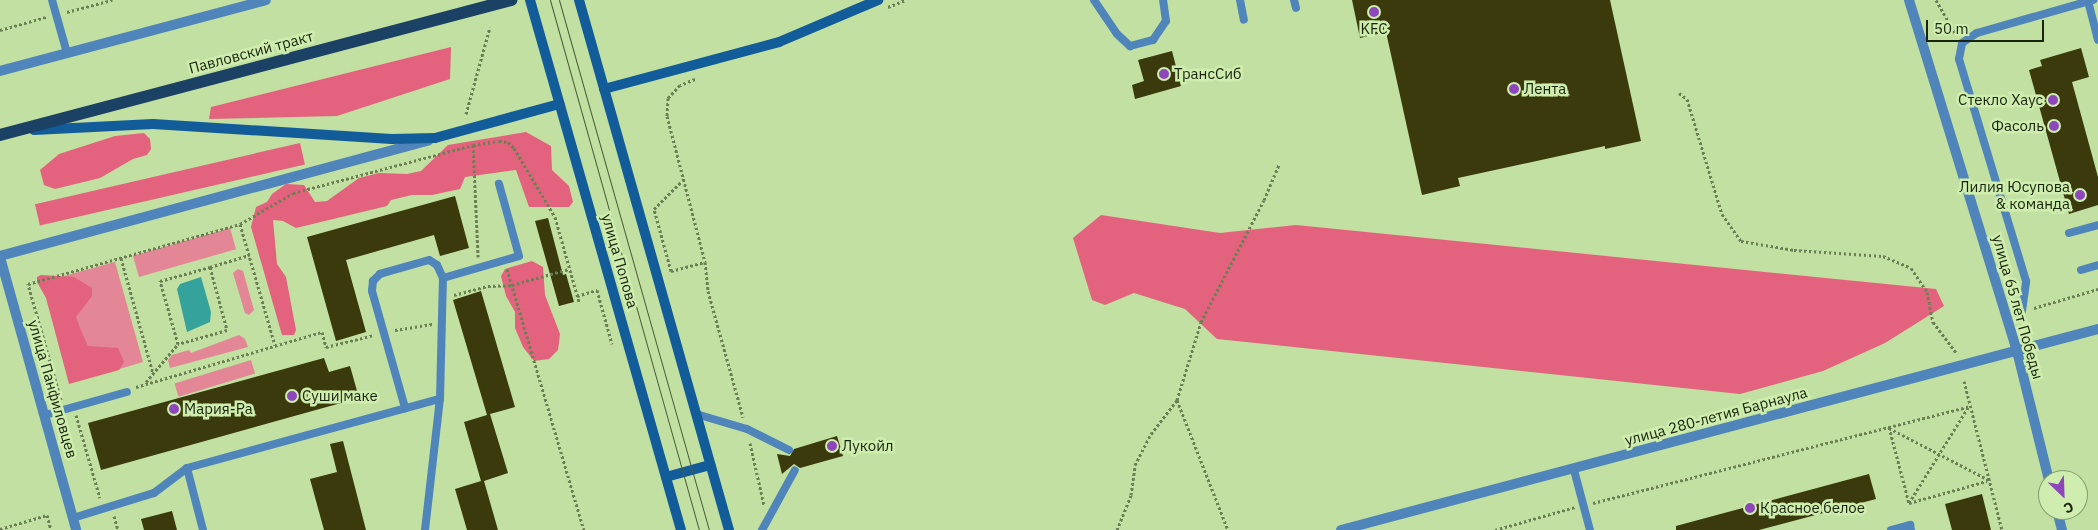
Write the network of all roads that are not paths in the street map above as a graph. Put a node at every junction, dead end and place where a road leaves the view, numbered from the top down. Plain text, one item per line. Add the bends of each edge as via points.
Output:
1 (52, 0) edge
2 (266, 0) edge
3 (511, 0) edge
4 (530, 0) edge
5 (579, 0) edge
6 (878, 0) edge
7 (1094, 0) edge
8 (1163, 0) edge
9 (1240, 0) edge
10 (1909, 0) edge
11 (2090, 1) edge
12 (1244, 20) dead end
13 (2098, 40) edge
14 (67, 53) junction
15 (0, 71) edge
16 (604, 89) junction
17 (559, 104) junction
18 (4, 134) edge
19 (435, 138) junction
20 (499, 184) dead end
21 (2098, 225) edge
22 (2068, 233) dead end
23 (0, 256) edge
24 (2098, 265) edge
25 (2081, 270) dead end
26 (443, 278) junction
27 (2022, 311) road end
28 (2098, 329) edge
29 (2017, 351) junction
30 (127, 392) dead end
31 (440, 399) junction
32 (405, 408) junction
33 (696, 414) junction
34 (45, 415) junction
35 (789, 450) dead end
36 (710, 465) junction
37 (187, 468) junction
38 (795, 470) dead end
39 (1574, 470) junction
40 (2047, 470) edge
41 (666, 476) junction
42 (73, 518) junction
43 (76, 530) edge
44 (203, 530) edge
45 (425, 530) edge
46 (681, 530) edge
47 (729, 530) edge
48 (762, 530) edge
49 (1341, 530) edge
50 (1590, 530) edge
51 (1891, 530) edge
52 (1912, 530) edge

1 - 14 lane
2 - 14 street
3 - 18 main road, Павловский тракт
4 - 17 main road, улица Попова
5 - 16 main road, улица Попова
6 - 16 main road via 779,42
7 - 8 lane via 1117,34 1130,46 1153,40 1166,20
9 - 12 lane
10 - 29 street, улица 65 лет Победы
11 - 13 lane
11 - 27 lane via 1977,32 1962,43 1959,59 2026,281
14 - 15 street
16 - 33 main road, улица Попова
17 - 19 main road
17 - 41 main road, улица Попова
18 - 19 main road via 86,125 153,124 392,139
19 - 23 street
20 - 26 lane via 519,256
21 - 22 lane
23 - 34 street, улица Панфиловцев
24 - 25 lane
26 - 31 lane
26 - 32 lane via 437,265 429,260 380,274 373,281 372,291
28 - 29 street, улица 280-летия Барнаула
29 - 39 street, улица 280-летия Барнаула
29 - 40 street, улица 65 лет Победы
30 - 34 lane
31 - 32 lane
31 - 45 lane
32 - 37 lane
33 - 35 lane via 747,429
33 - 36 main road, улица Попова
34 - 42 street, улица Панфиловцев
36 - 41 main road
36 - 47 main road, улица Попова
37 - 42 lane via 154,493
37 - 44 lane
38 - 48 lane
39 - 49 street, улица 280-летия Барнаула
39 - 50 lane
41 - 46 main road, улица Попова
42 - 43 street, улица Панфиловцев
51 - 52 lane via 1910,525

